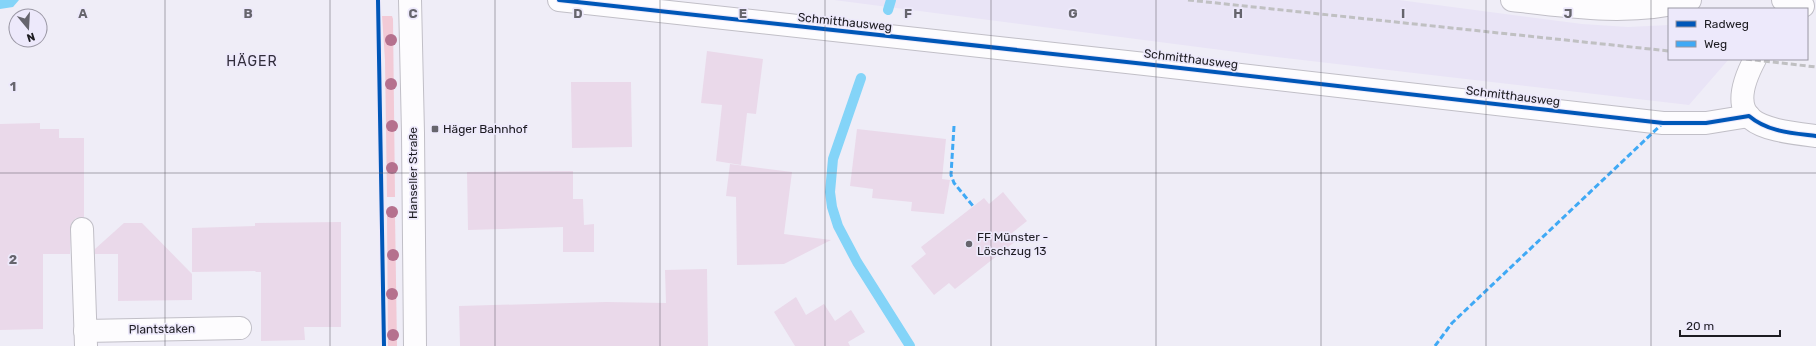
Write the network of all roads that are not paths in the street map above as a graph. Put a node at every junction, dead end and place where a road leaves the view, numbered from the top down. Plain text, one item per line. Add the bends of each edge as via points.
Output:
1 (410, 0) edge
2 (559, 0) edge
3 (1512, 0) edge
4 (1690, 0) edge
5 (1783, 0) edge
6 (1804, 5) edge
7 (1754, 60) edge
8 (1749, 116) junction
9 (1816, 136) edge
10 (82, 229) dead end
11 (240, 328) dead end
12 (86, 338) edge
13 (415, 346) edge

1 - 13 street, Hanseller Straße
2 - 8 street, Schmitthausweg via 1663,123 1706,123
3 - 4 street via 1576,8 1630,8 1658,7
5 - 6 street
7 - 8 street via 1741,94 1743,108
8 - 9 street via 1772,129
10 - 12 street, Plantstaken
11 - 12 street, Plantstaken

